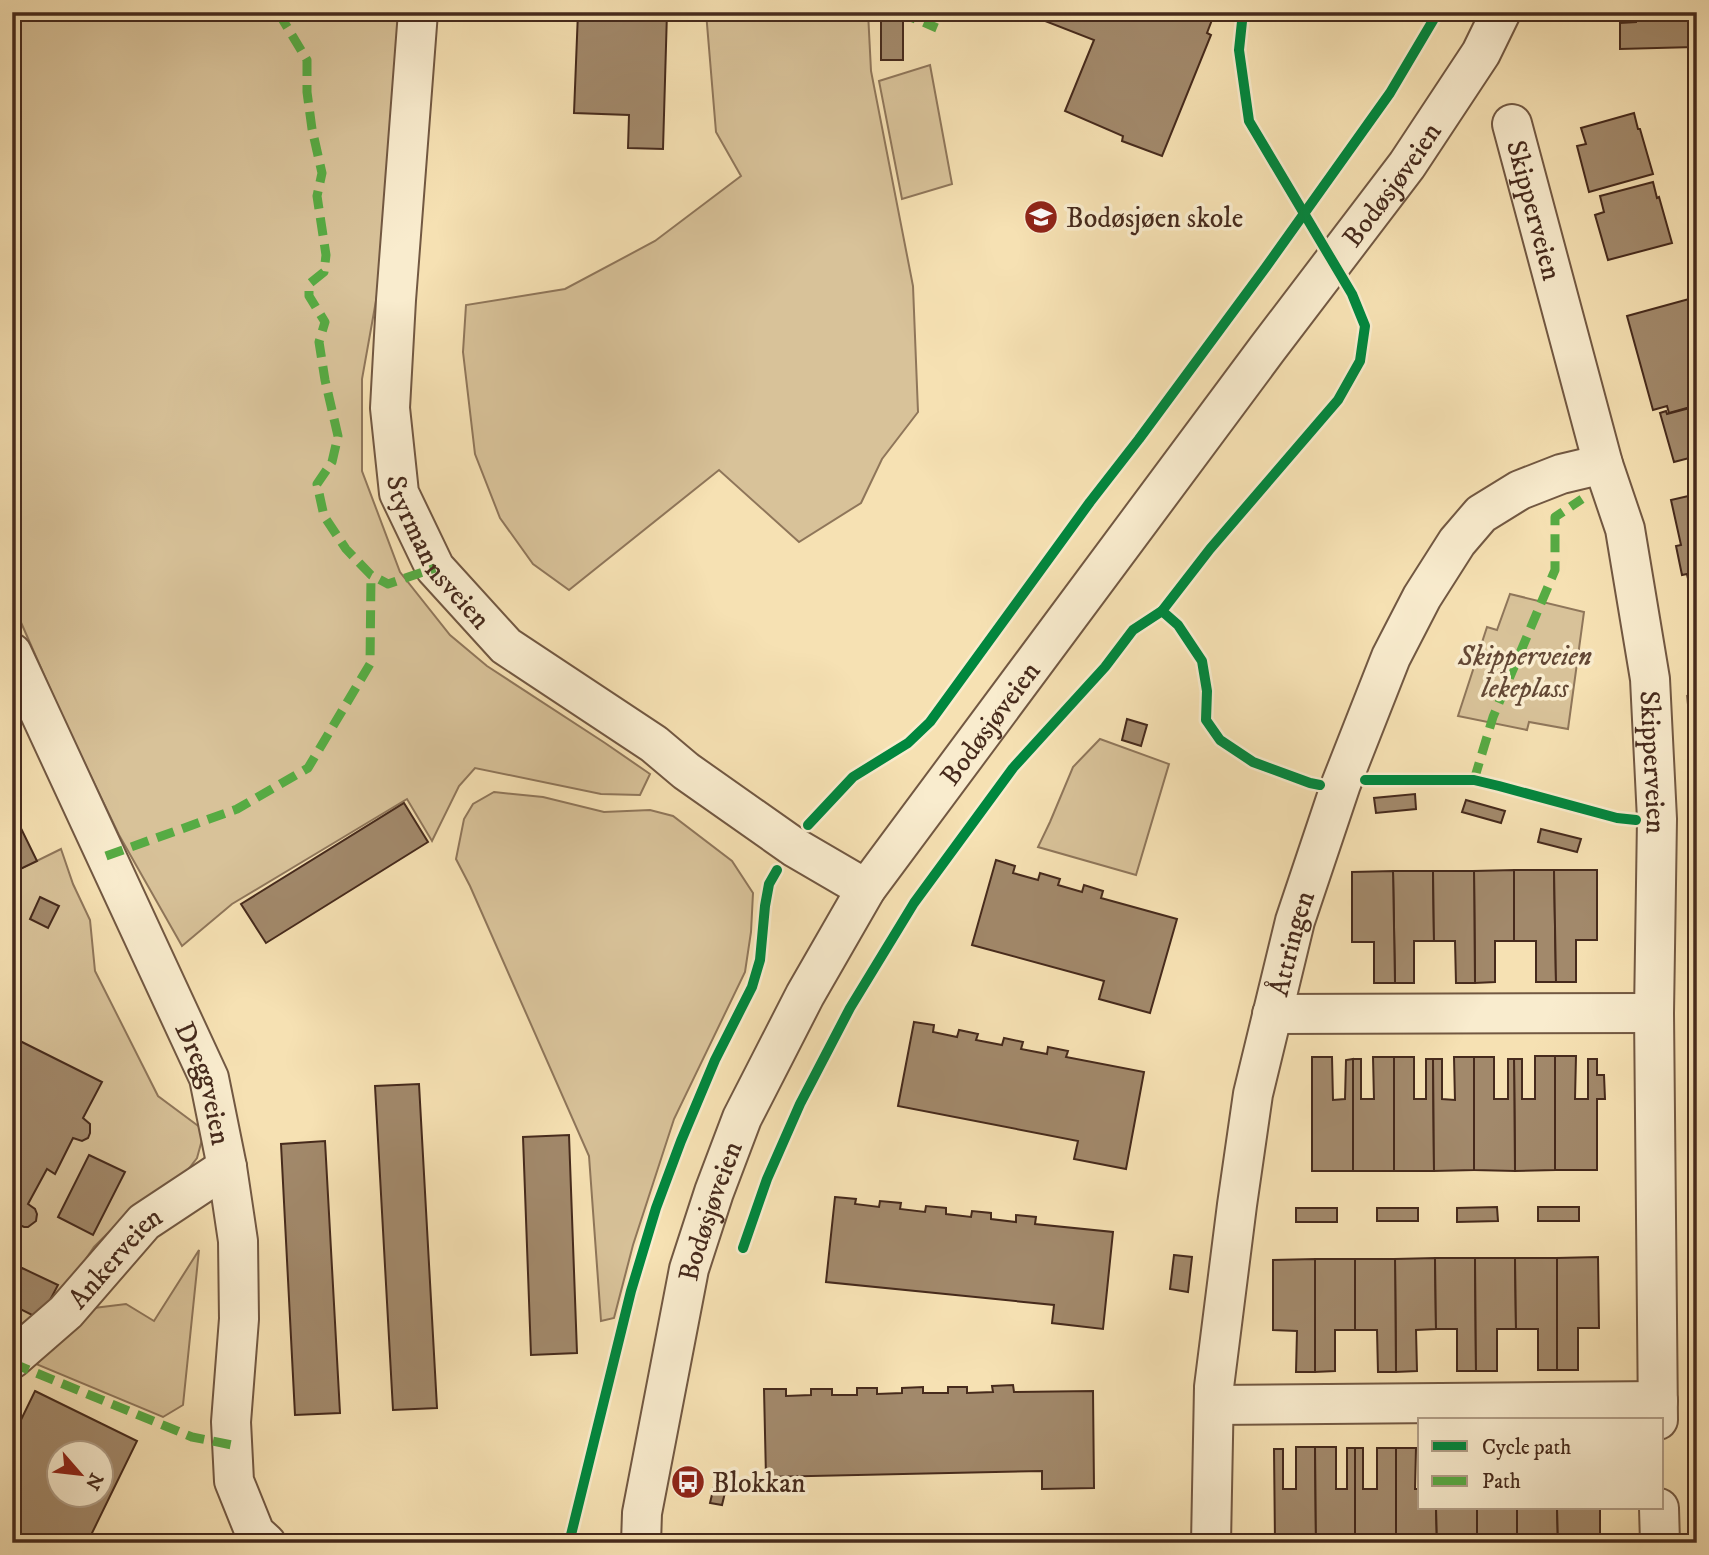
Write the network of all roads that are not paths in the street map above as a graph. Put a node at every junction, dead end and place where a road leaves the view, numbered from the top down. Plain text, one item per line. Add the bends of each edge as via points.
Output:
1 (418, 12) edge
2 (1501, 12) edge
3 (1512, 124) dead end
4 (1603, 464) junction
5 (12, 653) edge
6 (866, 889) junction
7 (1654, 1013) junction
8 (1272, 1014) junction
9 (227, 1167) junction
10 (12, 1359) edge
11 (1214, 1405) junction
12 (1658, 1411) edge
13 (1659, 1510) edge
14 (638, 1533) edge
15 (266, 1543) edge
16 (1211, 1543) edge
17 (1660, 1543) edge

1 - 6 street, Styrmannsveien via 390,408 399,493 435,568 506,646 654,744 794,847
2 - 6 street, Bodøsjøveien via 1481,53 1407,165
3 - 4 street, Skipperveien
4 - 7 street, Skipperveien via 1625,529 1650,679 1657,819
4 - 8 street, Åttringen via 1520,490 1481,514 1422,597 1391,657 1341,783 1295,921
5 - 9 street, Dreggveien via 209,1078
6 - 14 street, Bodøsjøveien via 742,1118 714,1192 689,1269
7 - 8 street
7 - 12 street, Skipperveien
8 - 11 street, Åttringen via 1253,1094
9 - 10 street, Ankerveien via 144,1222 66,1312
9 - 15 street, Dreggveien via 239,1241 231,1422 234,1481 255,1533
11 - 12 street
11 - 16 street, Åttringen
13 - 17 street

